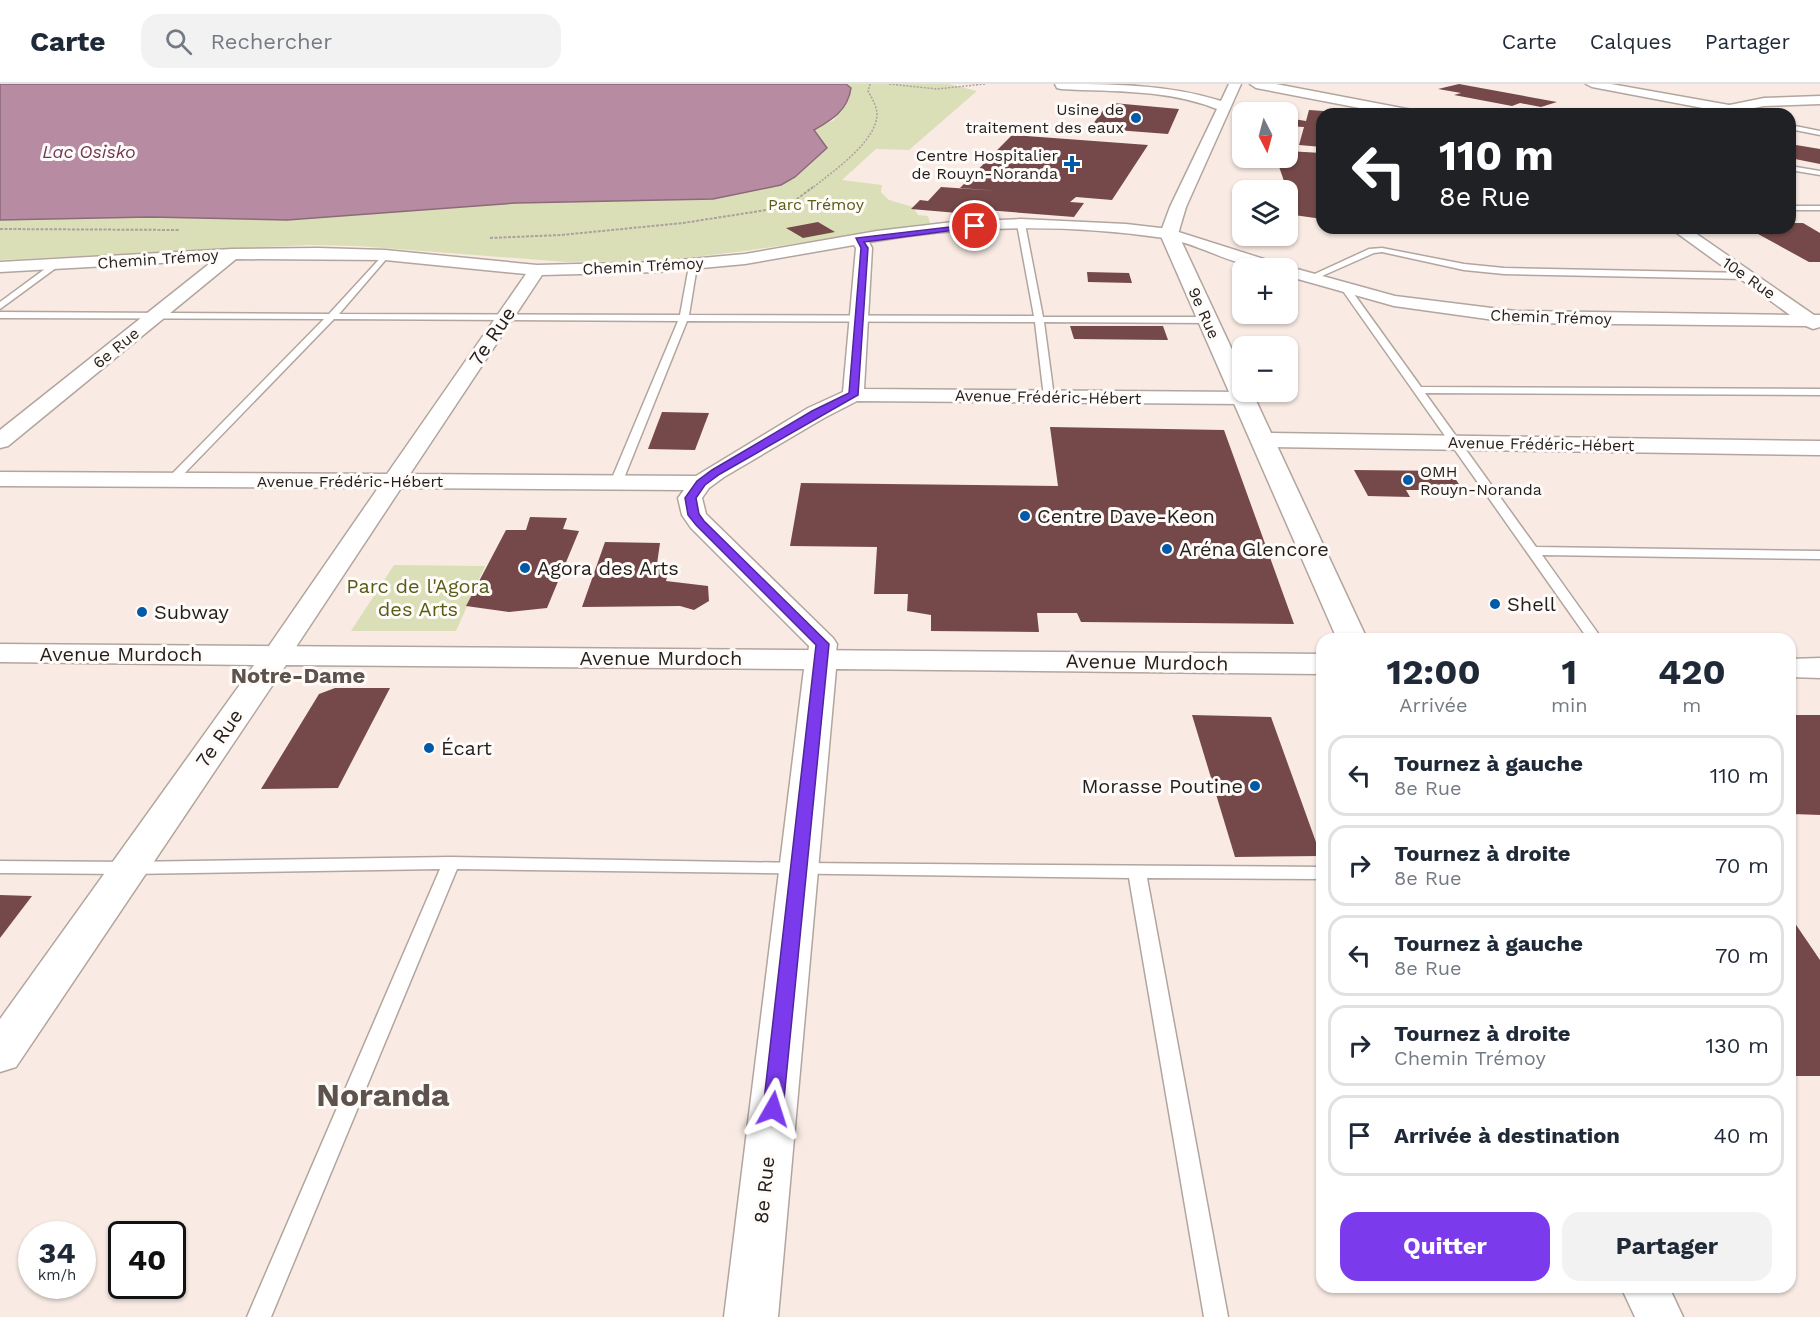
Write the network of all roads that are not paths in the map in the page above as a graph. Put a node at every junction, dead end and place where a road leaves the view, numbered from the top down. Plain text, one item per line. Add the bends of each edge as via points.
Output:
1 (1048, 84) edge
2 (1124, 84) edge
3 (1235, 84) edge
4 (1256, 84) edge
5 (1592, 84) edge
6 (1061, 85) edge
7 (1820, 100) edge
8 (1225, 107) junction
9 (1381, 108) edge
10 (1724, 108) edge
11 (1735, 108) edge
12 (1796, 128) edge
13 (1820, 133) edge
14 (1796, 169) edge
15 (1820, 173) edge
16 (1796, 208) edge
17 (1820, 208) edge
18 (1022, 224) junction
19 (1169, 234) junction
20 (1686, 234) edge
21 (859, 240) junction
22 (69, 254) dead end
23 (232, 254) junction
24 (385, 255) junction
25 (1247, 258) edge
26 (56, 265) junction
27 (693, 266) junction
28 (0, 267) edge
29 (537, 270) junction
30 (1298, 274) edge
31 (1746, 276) junction
32 (1310, 278) junction
33 (1346, 289) junction
34 (0, 306) edge
35 (0, 315) edge
36 (156, 316) junction
37 (332, 316) junction
38 (506, 316) junction
39 (684, 317) junction
40 (859, 318) junction
41 (1039, 319) junction
42 (1208, 320) junction
43 (1816, 323) edge
44 (1232, 374) edge
45 (1418, 390) junction
46 (1820, 392) edge
47 (854, 395) junction
48 (1049, 397) junction
49 (1232, 399) edge
50 (1244, 402) edge
51 (1262, 440) junction
52 (0, 441) edge
53 (1456, 443) junction
54 (1820, 448) edge
55 (0, 479) edge
56 (172, 480) junction
57 (394, 481) junction
58 (616, 483) junction
59 (701, 483) junction
60 (1533, 551) junction
61 (1820, 555) edge
62 (1349, 633) edge
63 (1592, 633) edge
64 (0, 653) edge
65 (276, 656) junction
66 (821, 660) junction
67 (1316, 664) edge
68 (1796, 668) edge
69 (1820, 668) edge
70 (451, 863) junction
71 (0, 867) edge
72 (129, 868) junction
73 (799, 869) junction
74 (1137, 872) junction
75 (1316, 873) edge
76 (0, 1054) edge
77 (1648, 1293) edge
78 (259, 1317) edge
79 (751, 1317) edge
80 (1216, 1317) edge
81 (1659, 1317) edge

1 - 6 street
2 - 6 street
3 - 8 street
4 - 9 street
5 - 10 street
6 - 8 street via 1173,90
7 - 11 street via 1781,100
8 - 19 street
12 - 13 lane
14 - 15 lane
16 - 17 lane
18 - 19 street, Chemin Trémoy
18 - 21 street, Chemin Trémoy via 953,227
18 - 41 lane
19 - 25 street, Chemin Trémoy
19 - 42 street, 9e Rue
20 - 31 street, 10e Rue
21 - 27 street, Chemin Trémoy
21 - 40 street via 864,248
22 - 26 street
23 - 24 street, Chemin Trémoy
23 - 26 street, Chemin Trémoy
23 - 36 street, 6e Rue
24 - 29 street, Chemin Trémoy
24 - 37 lane
26 - 28 street, Chemin Trémoy
26 - 34 lane
27 - 29 street, Chemin Trémoy
27 - 39 lane
29 - 38 street, 7e Rue
30 - 32 street, Chemin Trémoy
31 - 32 lane via 1504,271 1372,250
31 - 43 street, 10e Rue
32 - 33 street, Chemin Trémoy
33 - 43 street, Chemin Trémoy via 1394,301 1515,317
33 - 45 lane
35 - 36 lane
36 - 37 lane
36 - 52 street, 6e Rue
37 - 38 lane
37 - 56 lane
38 - 39 lane
38 - 57 street, 7e Rue
39 - 40 lane
39 - 58 lane
40 - 41 lane
40 - 47 street
41 - 42 lane
41 - 48 lane
42 - 44 street, 9e Rue
45 - 46 lane
45 - 53 lane
47 - 48 street, Avenue Frédéric-Hébert
47 - 59 street via 816,413
48 - 49 street, Avenue Frédéric-Hébert
50 - 51 street, 9e Rue
51 - 53 street, Avenue Frédéric-Hébert
51 - 62 street, 9e Rue
53 - 54 street, Avenue Frédéric-Hébert
53 - 60 lane
55 - 56 street, Avenue Frédéric-Hébert
56 - 57 street, Avenue Frédéric-Hébert
57 - 58 street, Avenue Frédéric-Hébert
57 - 65 street, 7e Rue
58 - 59 street, Avenue Frédéric-Hébert
59 - 66 street, 8e Rue via 690,498 694,515 823,644
60 - 61 lane
60 - 63 lane
64 - 65 street, Avenue Murdoch
65 - 66 street, Avenue Murdoch
65 - 72 street, 7e Rue
66 - 67 street, Avenue Murdoch
66 - 73 street, 8e Rue
68 - 69 street
70 - 72 lane
70 - 73 lane
70 - 78 lane
71 - 72 lane
72 - 76 street, 7e Rue
73 - 74 lane
73 - 79 street, 8e Rue
74 - 75 lane
74 - 80 lane
77 - 81 street

